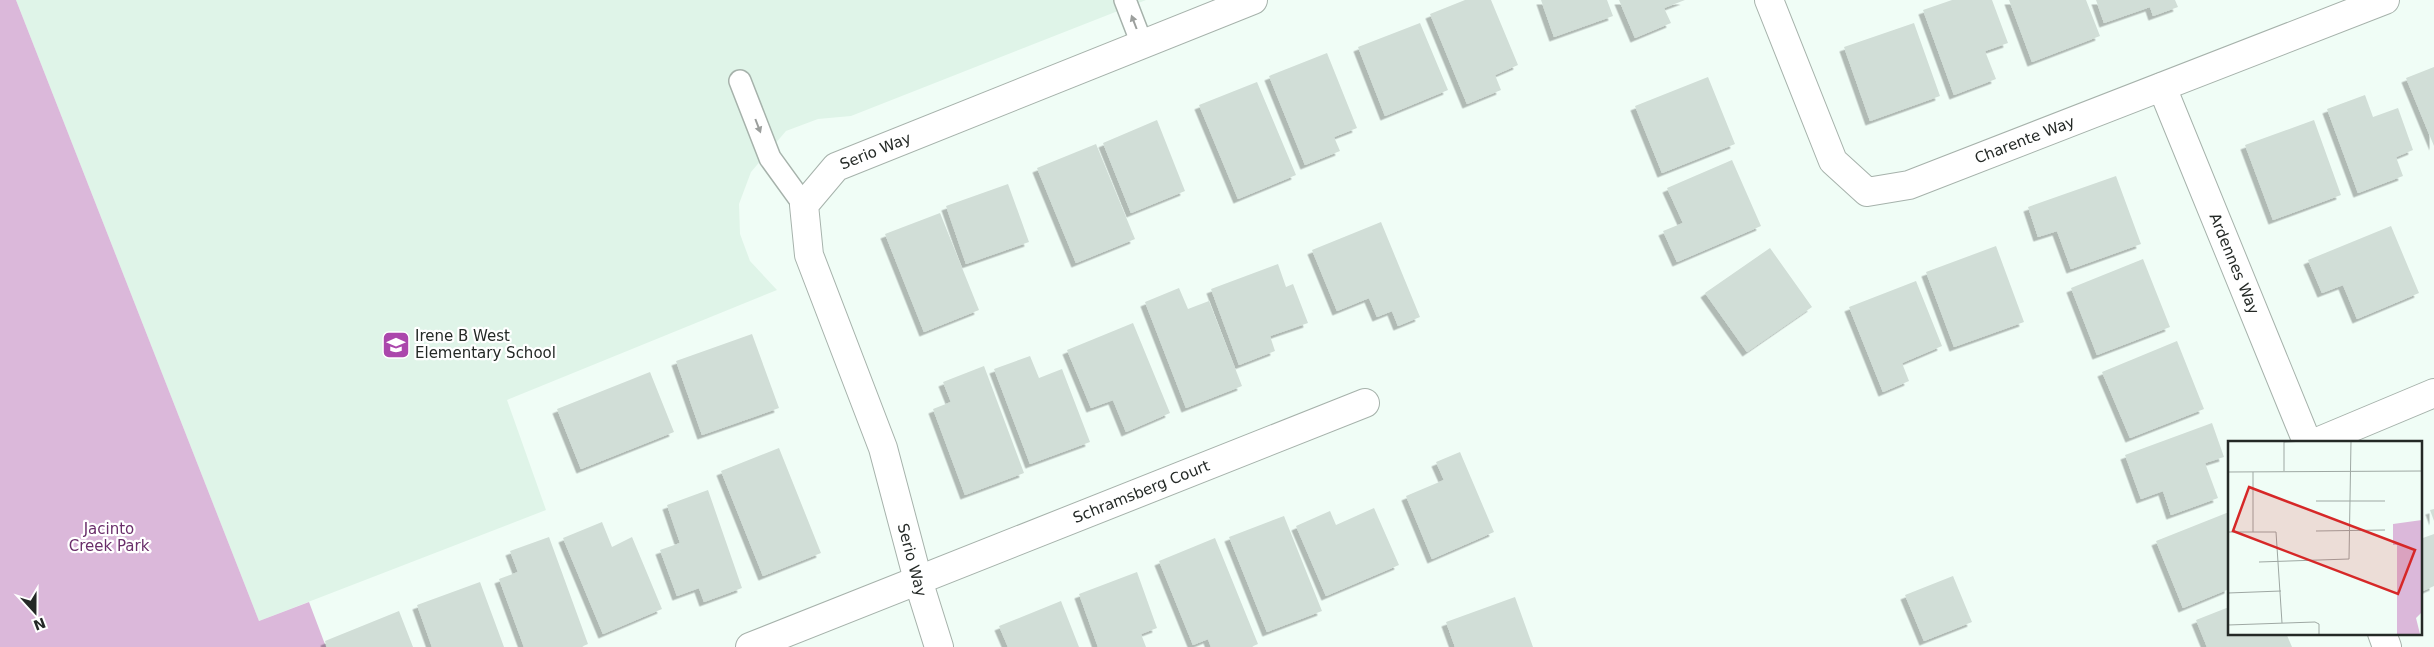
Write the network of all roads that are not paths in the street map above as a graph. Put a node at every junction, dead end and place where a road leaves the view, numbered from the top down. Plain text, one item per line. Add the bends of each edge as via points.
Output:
1 (1125, 0) edge
2 (1253, 0) edge
3 (1768, 0) edge
4 (2385, 0) edge
5 (1142, 44) junction
6 (740, 81) dead end
7 (2162, 86) junction
8 (804, 205) junction
9 (2434, 393) edge
10 (1365, 404) dead end
11 (2307, 441) edge
12 (2319, 441) edge
13 (918, 580) junction
14 (2382, 634) edge
15 (750, 647) edge
16 (939, 647) edge
17 (2387, 647) edge

5 -> 1 lane
2 - 5 street, Serio Way
3 - 7 street, Charente Way via 1833,161 1867,192 1909,185
4 - 7 street, Charente Way
5 - 8 street, Serio Way via 836,167
6 -> 8 lane via 770,158
7 - 11 street, Ardennes Way
8 - 13 street, Serio Way via 809,255 883,448
9 - 12 street
10 - 13 street, Schramsberg Court
13 - 15 street, Schramsberg Court
13 - 16 street, Serio Way
14 - 17 street

